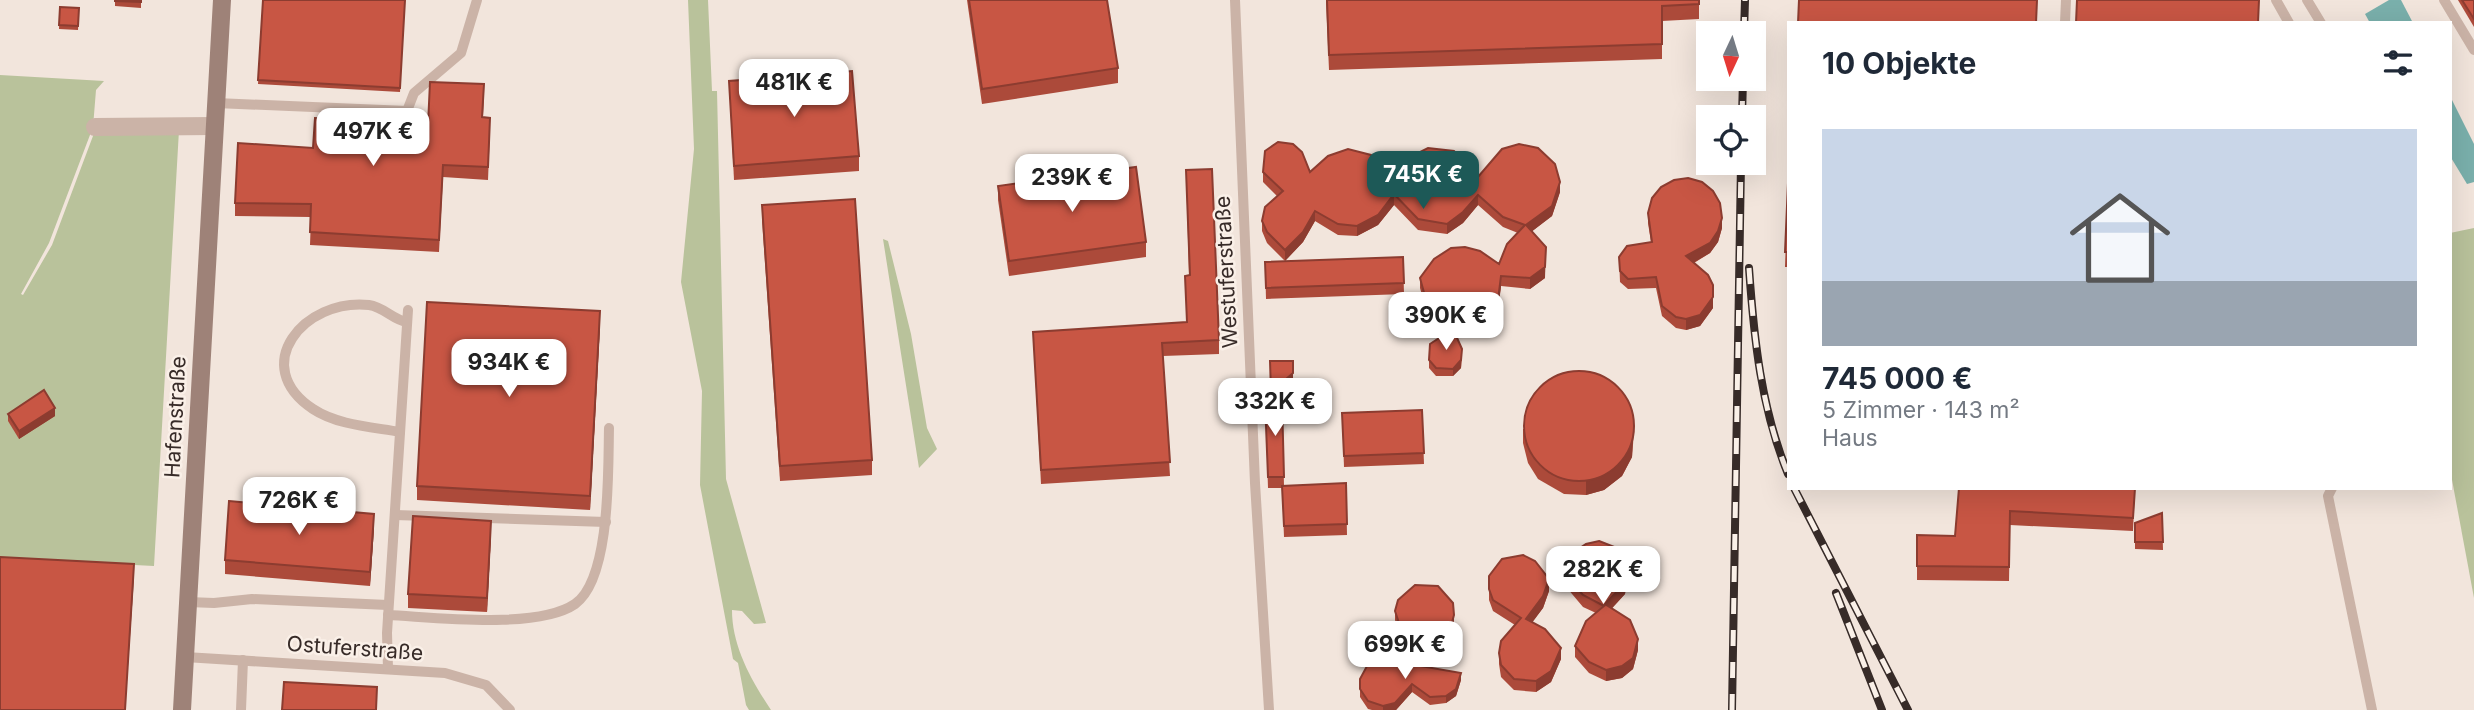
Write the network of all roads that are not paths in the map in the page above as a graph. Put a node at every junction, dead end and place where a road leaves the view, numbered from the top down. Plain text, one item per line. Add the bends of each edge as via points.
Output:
1 (222, 0) edge
2 (477, 0) edge
3 (1234, 0) edge
4 (2066, 0) edge
5 (2276, 0) edge
6 (2307, 0) edge
7 (2444, 0) edge
8 (2065, 21) edge
9 (2288, 21) edge
10 (2320, 21) edge
11 (2474, 50) edge
12 (215, 103) junction
13 (214, 126) junction
14 (95, 127) dead end
15 (408, 310) dead end
16 (407, 322) junction
17 (609, 428) dead end
18 (400, 432) junction
19 (2331, 490) edge
20 (395, 515) junction
21 (606, 522) junction
22 (188, 602) junction
23 (388, 610) junction
24 (185, 657) junction
25 (243, 660) junction
26 (388, 669) junction
27 (181, 710) edge
28 (241, 710) edge
29 (510, 710) edge
30 (1269, 710) edge
31 (2372, 710) edge

1 - 12 street, Hafenstraße
2 - 12 lane via 461,53 414,93 407,111
3 - 30 lane, Westuferstraße
4 - 8 lane
5 - 9 lane
6 - 10 lane
7 - 11 lane
12 - 13 street, Hafenstraße
13 - 14 street
13 - 22 street, Hafenstraße
15 - 16 lane
16 - 18 lane
16 - 18 lane via 369,305 328,309 292,334 285,366 297,396 313,409 332,419
17 - 21 lane
18 - 20 lane
19 - 31 lane via 2328,496
20 - 21 lane
20 - 23 lane
21 - 23 lane via 595,572 575,604 548,614 488,620
22 - 23 lane via 252,599
22 - 24 street, Hafenstraße
23 - 26 lane
24 - 25 lane, Ostuferstraße
24 - 27 street, Hafenstraße
25 - 26 lane, Ostuferstraße
25 - 28 lane
26 - 29 lane, Ostuferstraße via 445,673 486,685

